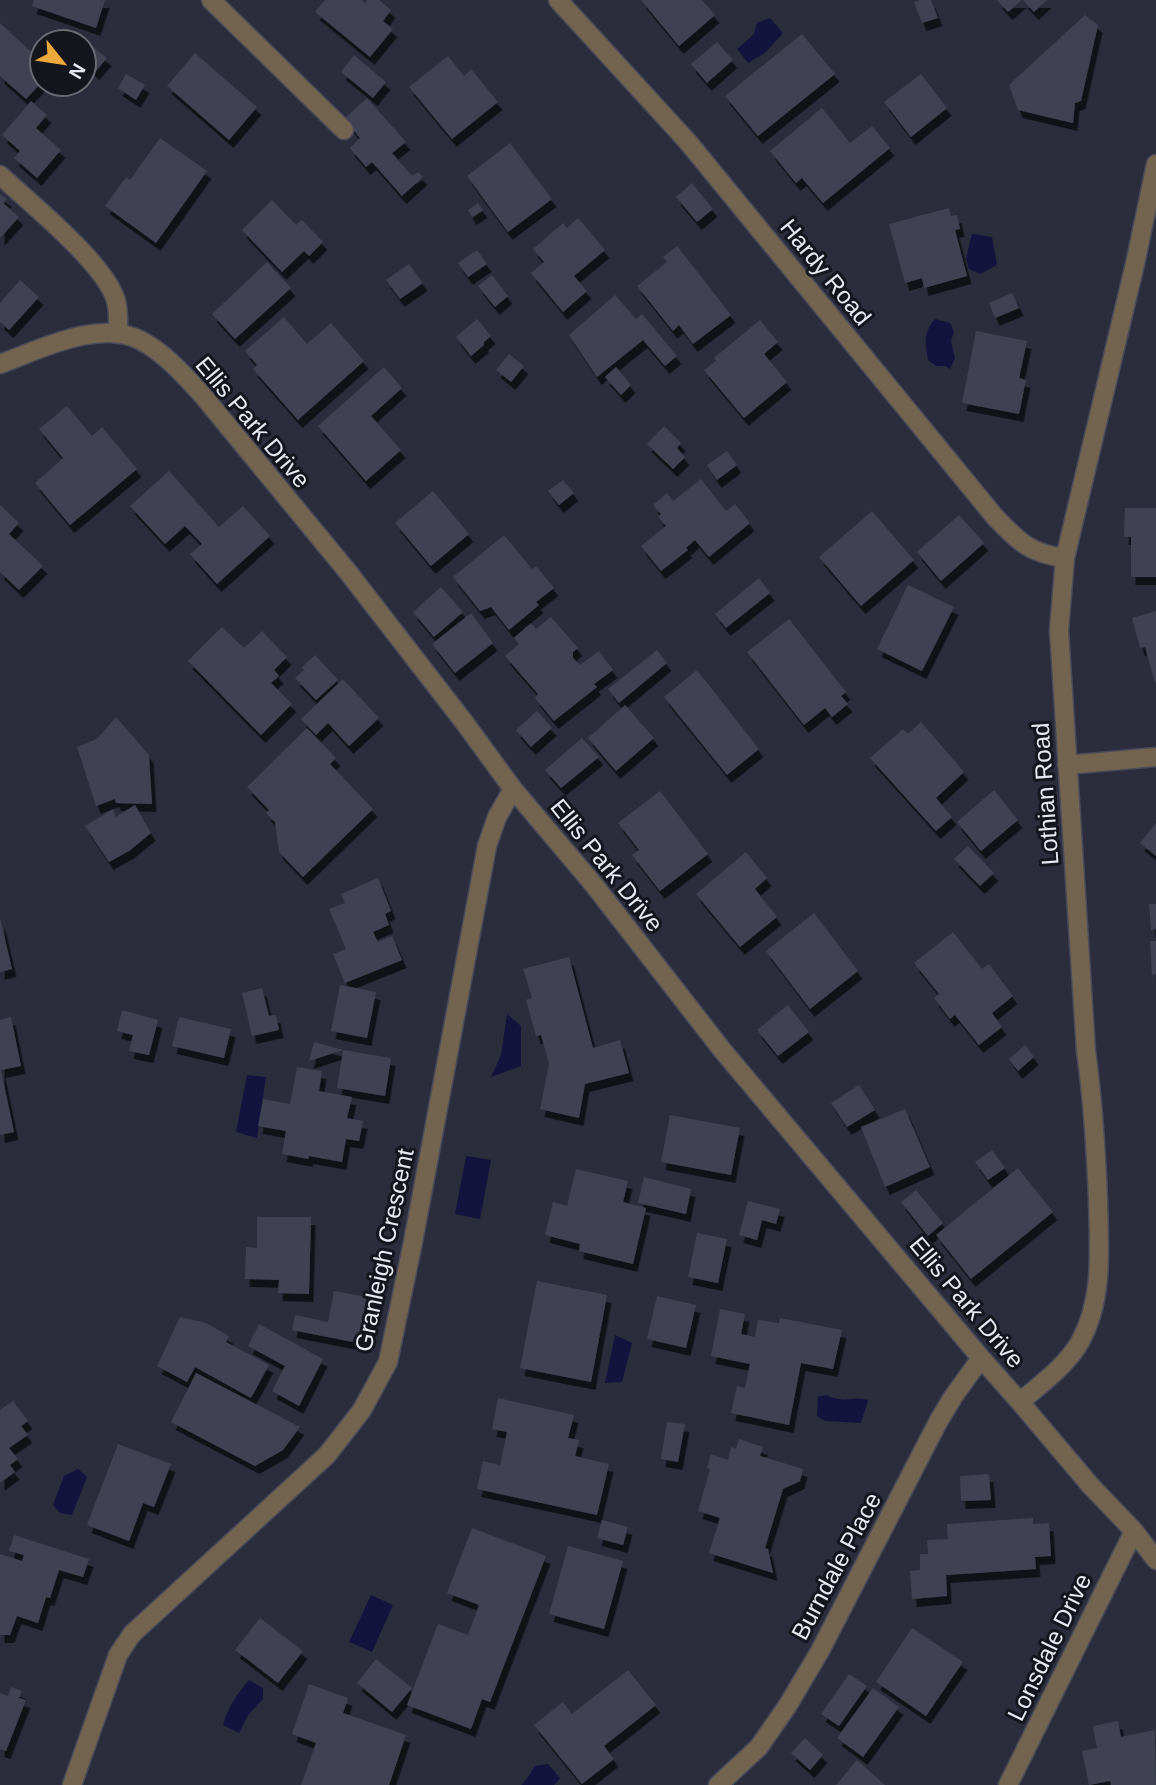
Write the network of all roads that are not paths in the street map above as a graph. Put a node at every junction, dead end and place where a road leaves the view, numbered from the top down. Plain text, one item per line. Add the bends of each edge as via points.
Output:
1 (211, 0) edge
2 (558, 0) edge
3 (344, 130) dead end
4 (1156, 164) edge
5 (0, 175) edge
6 (1152, 200) edge
7 (118, 334) junction
8 (0, 364) edge
9 (1065, 558) junction
10 (1156, 757) edge
11 (1067, 765) junction
12 (513, 789) junction
13 (981, 1358) junction
14 (1020, 1402) junction
15 (1133, 1531) junction
16 (1156, 1560) edge
17 (72, 1785) edge
18 (718, 1785) edge
19 (1008, 1785) edge

1 - 3 street
2 - 9 street, Hardy Road via 688,142 995,517 1019,542
4 - 6 street, Lothian Road
5 - 7 street via 79,249 108,283 116,300
6 - 9 street, Lothian Road
7 - 8 street, Ellis Park Drive via 73,337
7 - 12 street, Ellis Park Drive via 157,351 204,397 348,572
9 - 11 street, Lothian Road via 1059,630
10 - 11 street
11 - 14 street, Lothian Road via 1086,1051 1094,1106 1100,1268 1090,1322 1079,1344 1061,1367
12 - 13 street, Ellis Park Drive via 723,1051
12 - 17 street, Granleigh Crescent via 487,846 388,1362 362,1410 327,1455 132,1634 118,1655
13 - 14 street, Ellis Park Drive
13 - 18 street, Burndale Place via 938,1422 788,1705 759,1747
14 - 15 street, Ellis Park Drive
15 - 16 street, Ellis Park Drive
15 - 19 street, Lonsdale Drive

